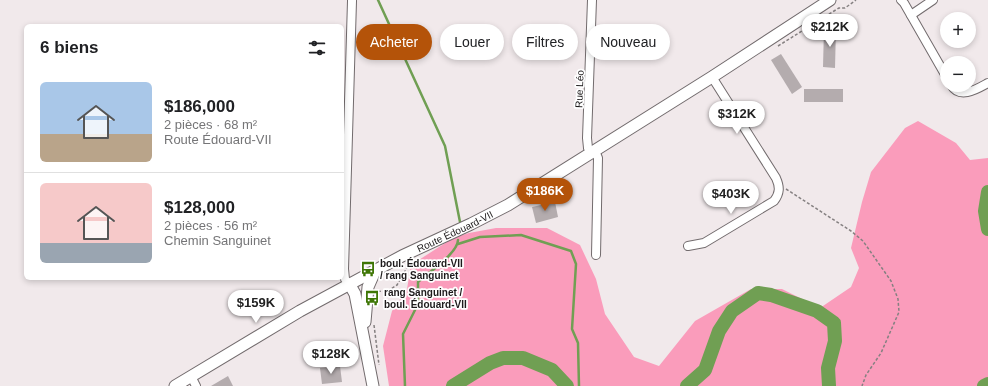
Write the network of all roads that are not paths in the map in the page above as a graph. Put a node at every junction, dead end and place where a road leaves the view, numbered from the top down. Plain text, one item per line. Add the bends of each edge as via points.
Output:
1 (592, 0) edge
2 (830, 0) edge
3 (933, 0) edge
4 (352, 1) edge
5 (902, 1) edge
6 (911, 15) junction
7 (940, 66) edge
8 (712, 77) junction
9 (988, 83) edge
10 (976, 90) edge
11 (593, 152) junction
12 (688, 246) dead end
13 (596, 255) dead end
14 (375, 271) junction
15 (350, 284) junction
16 (363, 334) junction
17 (193, 381) edge
18 (178, 385) edge
19 (373, 386) edge

1 - 11 street, Rue Léo via 588,148
2 - 8 main road, Route Édouard-VII
3 - 6 street
4 - 15 street via 344,269 345,279
5 - 6 street
6 - 7 street
8 - 11 main road, Route Édouard-VII
8 - 12 street via 772,172 779,185 779,195 774,201 704,242
9 - 10 street
11 - 13 street, Rue Léo via 598,158
11 - 14 main road, Route Édouard-VII via 499,210
14 - 15 main road, Route Édouard-VII
14 - 16 main road via 368,287
15 - 16 main road via 355,294
15 - 17 main road, Route Édouard-VII via 300,311
16 - 19 main road
17 - 18 main road, Route Édouard-VII

